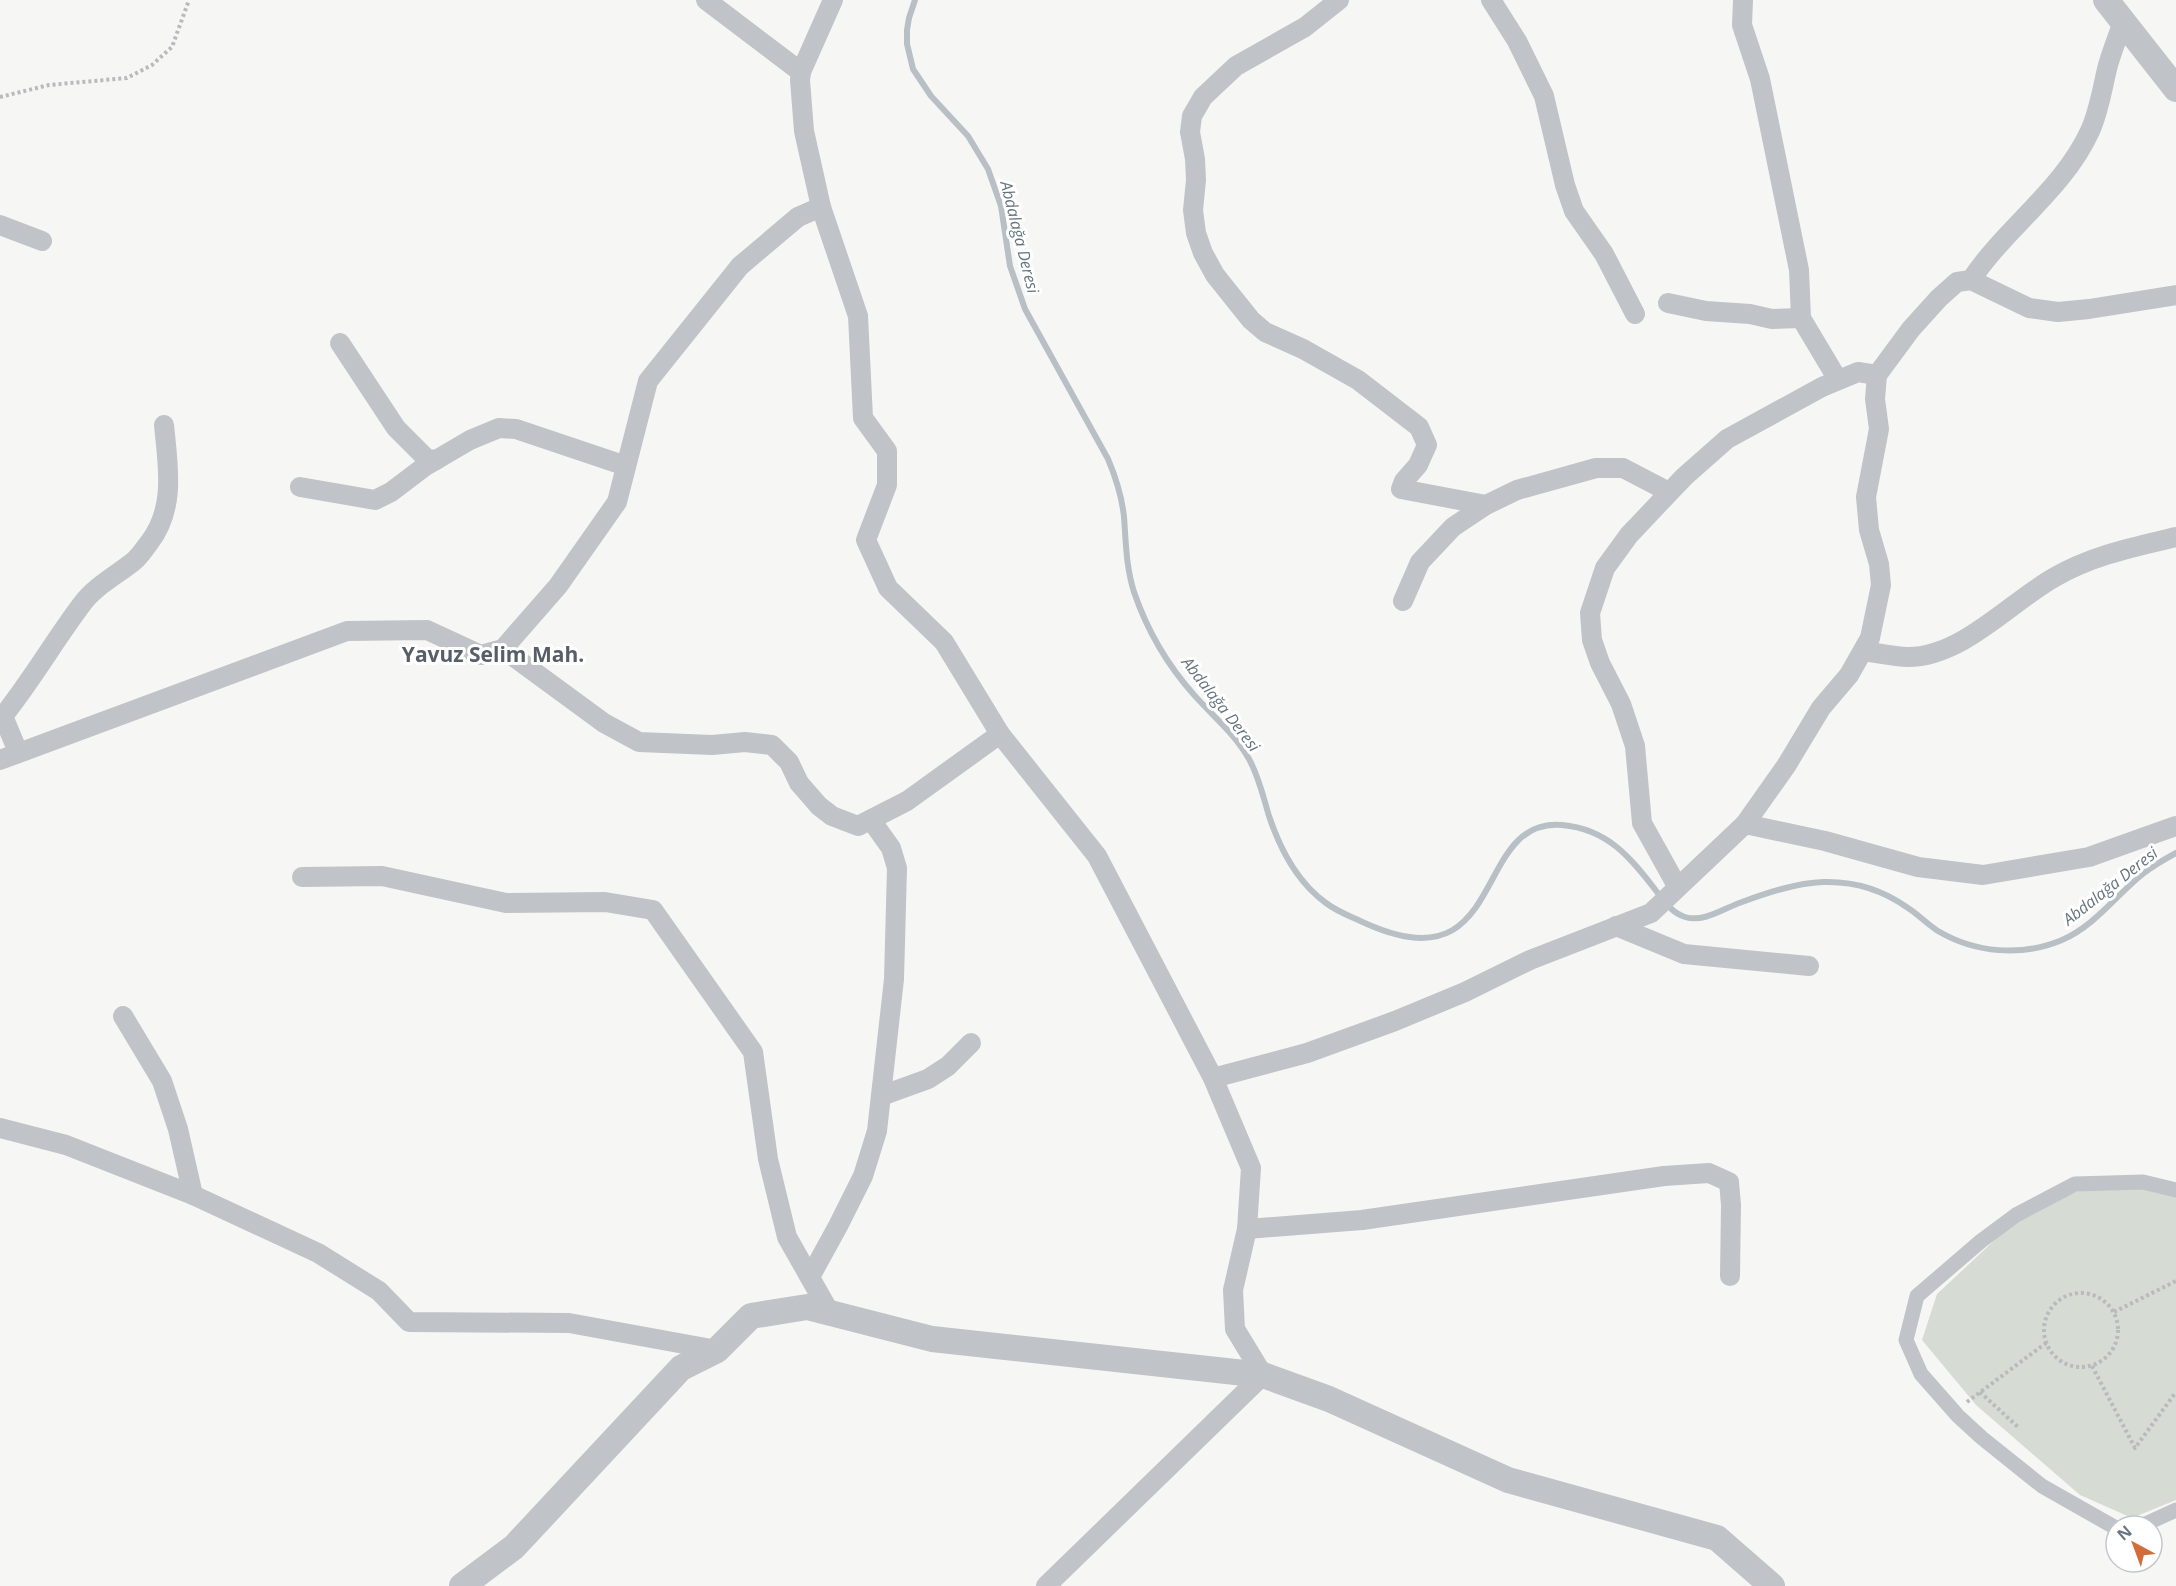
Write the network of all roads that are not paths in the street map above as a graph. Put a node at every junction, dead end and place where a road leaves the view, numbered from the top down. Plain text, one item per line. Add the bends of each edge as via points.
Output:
1 (706, 0) edge
2 (833, 0) edge
3 (1339, 0) edge
4 (1491, 0) edge
5 (1743, 0) edge
6 (2106, 0) edge
7 (2123, 21) junction
8 (801, 72) junction
9 (2176, 89) edge
10 (821, 207) junction
11 (0, 225) edge
12 (42, 241) dead end
13 (1971, 280) junction
14 (2176, 295) edge
15 (1668, 303) dead end
16 (1635, 314) dead end
17 (1801, 318) junction
18 (340, 343) dead end
19 (1877, 375) junction
20 (1838, 380) junction
21 (164, 425) dead end
22 (436, 460) junction
23 (626, 466) junction
24 (300, 487) dead end
25 (1669, 492) junction
26 (1486, 505) junction
27 (2176, 537) edge
28 (1404, 601) dead end
29 (503, 649) junction
30 (1863, 651) junction
31 (2, 713) edge
32 (1000, 734) junction
33 (9, 756) edge
34 (871, 820) junction
35 (1744, 824) junction
36 (2176, 826) edge
37 (302, 877) dead end
38 (1673, 890) junction
39 (1616, 926) junction
40 (1809, 966) dead end
41 (123, 1016) dead end
42 (971, 1043) dead end
43 (1213, 1078) junction
44 (881, 1096) junction
45 (0, 1128) edge
46 (2176, 1190) edge
47 (193, 1195) junction
48 (1247, 1230) junction
49 (1730, 1276) dead end
50 (810, 1277) junction
51 (830, 1313) junction
52 (717, 1350) junction
53 (1263, 1375) junction
54 (2104, 1521) edge
55 (462, 1586) edge
56 (1046, 1586) edge
57 (1772, 1586) edge

1 - 8 street
2 - 8 street
3 - 26 street via 1305,27 1236,66 1203,97 1192,116 1190,132 1195,159 1196,233 1215,275 1251,320 1265,332 1358,380 1419,427 1427,445 1401,489
4 - 16 street via 1544,96 1574,211 1604,254
5 - 17 street via 1742,26 1760,79 1799,270
6 - 7 street
7 - 9 street
7 - 13 street via 2090,131 2061,177 1986,257
8 - 10 street via 804,131
10 - 23 street via 798,217 740,266 648,381
10 - 32 street via 858,316 863,418 887,451 887,485 866,540 888,588 944,642
11 - 12 street
13 - 14 street via 2029,308 2058,312
13 - 19 street via 1958,282 1939,298
15 - 17 street via 1772,319
17 - 20 street
18 - 22 street via 396,428 427,459
19 - 20 street via 1858,372
19 - 30 street via 1879,429 1866,497 1881,585 1870,638
20 - 25 street via 1727,439
21 - 31 street via 167,507 159,530 137,559 83,602 26,688
22 - 23 street via 499,428 516,429
22 - 24 street via 375,500
23 - 29 street via 617,502 558,586
25 - 26 street via 1623,468 1596,468 1517,490
25 - 38 street via 1605,568 1590,613 1592,640 1635,746 1642,823
26 - 28 street via 1453,527 1420,562
27 - 30 street via 2127,547 2057,575 1944,650 1909,657
29 - 33 street via 481,655 427,630 347,631
29 - 34 street via 604,723 639,742 772,745 789,762 799,783 832,816 858,826
30 - 35 street
31 - 33 street
32 - 34 street via 907,801
32 - 43 street via 1097,855
34 - 44 street via 891,848 897,868 894,979
35 - 36 street via 1918,867 1983,875 2089,857
35 - 38 street
37 - 50 street via 382,876 506,903 605,902 653,910 753,1052 768,1159 784,1225
38 - 39 street via 1651,913
39 - 40 street via 1684,954
39 - 43 street via 1395,1021 1307,1053
41 - 47 street via 162,1081
42 - 44 street via 928,1079
43 - 48 street via 1251,1168
44 - 50 street via 877,1131 862,1176
45 - 47 street via 66,1145
46 - 54 street via 2143,1182 2075,1184 2016,1215 1917,1296 1906,1340 1921,1374 1982,1438 2042,1486
47 - 52 street via 318,1253 379,1291 410,1322 569,1323
48 - 49 street via 1362,1220 1664,1176 1709,1173 1729,1182
48 - 53 street via 1233,1290 1235,1329
50 - 51 street
51 - 52 street via 807,1307 751,1316
51 - 53 street via 932,1339
52 - 55 street via 681,1368 514,1546
53 - 56 street
53 - 57 street via 1329,1399 1508,1480 1716,1538

